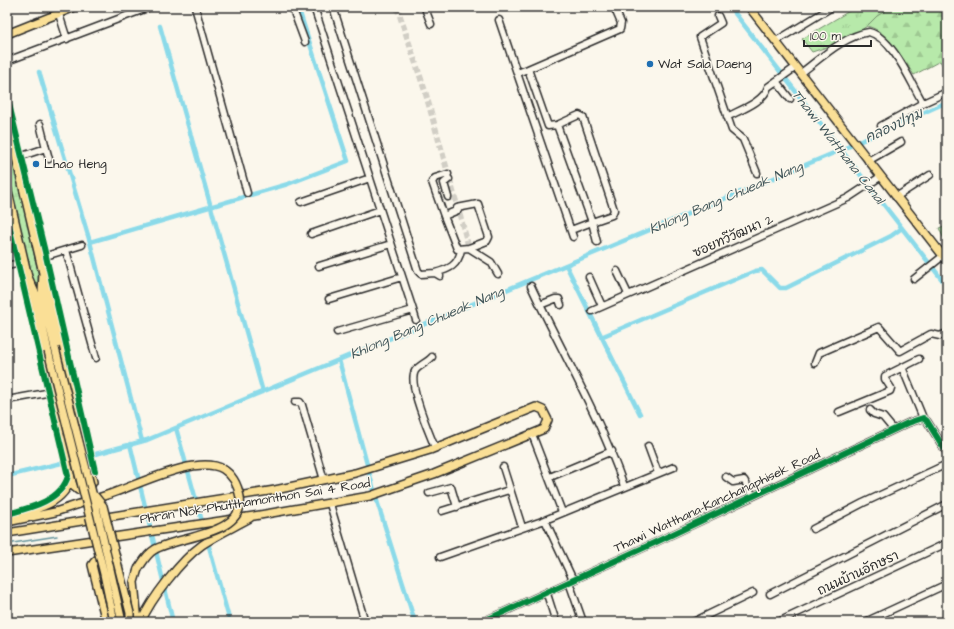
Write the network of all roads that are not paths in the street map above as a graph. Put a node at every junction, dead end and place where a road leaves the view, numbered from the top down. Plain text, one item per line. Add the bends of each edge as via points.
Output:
1 (75, 7) edge
2 (150, 7) edge
3 (195, 7) edge
4 (292, 7) edge
5 (314, 7) edge
6 (333, 7) edge
7 (427, 7) edge
8 (614, 7) edge
9 (749, 7) edge
10 (832, 7) edge
11 (59, 14) junction
12 (718, 16) dead end
13 (499, 20) dead end
14 (431, 24) dead end
15 (7, 34) edge
16 (67, 39) junction
17 (776, 41) junction
18 (305, 42) dead end
19 (8, 61) edge
20 (528, 69) junction
21 (796, 70) junction
22 (517, 73) junction
23 (776, 81) junction
24 (947, 92) edge
25 (790, 99) dead end
26 (923, 103) junction
27 (543, 112) junction
28 (532, 116) junction
29 (727, 117) junction
30 (7, 119) edge
31 (40, 124) dead end
32 (557, 125) junction
33 (880, 126) dead end
34 (901, 142) dead end
35 (46, 148) junction
36 (7, 150) edge
37 (15, 157) junction
38 (49, 159) dead end
39 (868, 161) junction
40 (757, 173) dead end
41 (930, 175) dead end
42 (370, 178) junction
43 (877, 179) junction
44 (7, 187) edge
45 (247, 193) dead end
46 (448, 197) dead end
47 (896, 197) junction
48 (301, 202) dead end
49 (380, 210) junction
50 (444, 216) junction
51 (592, 222) junction
52 (571, 230) junction
53 (311, 234) dead end
54 (573, 237) dead end
55 (597, 242) dead end
56 (391, 244) junction
57 (82, 245) dead end
58 (469, 248) junction
59 (66, 250) junction
60 (461, 250) junction
61 (39, 258) junction
62 (943, 259) edge
63 (24, 262) junction
64 (7, 266) edge
65 (319, 266) dead end
66 (617, 271) dead end
67 (43, 273) junction
68 (498, 274) dead end
69 (28, 277) junction
70 (402, 277) junction
71 (589, 277) dead end
72 (914, 279) dead end
73 (531, 286) dead end
74 (628, 294) junction
75 (329, 299) dead end
76 (561, 304) dead end
77 (540, 305) junction
78 (602, 306) junction
79 (413, 310) junction
80 (592, 311) dead end
81 (416, 320) dead end
82 (337, 332) dead end
83 (947, 333) edge
84 (52, 350) junction
85 (432, 357) dead end
86 (96, 358) dead end
87 (919, 359) dead end
88 (815, 363) dead end
89 (902, 367) junction
90 (52, 392) junction
91 (7, 400) edge
92 (295, 402) dead end
93 (870, 410) dead end
94 (839, 412) dead end
95 (923, 418) junction
96 (893, 429) junction
97 (532, 434) junction
98 (648, 446) dead end
99 (435, 448) junction
100 (612, 451) junction
101 (947, 453) edge
102 (947, 464) edge
103 (503, 467) dead end
104 (674, 467) dead end
105 (658, 473) junction
106 (71, 474) junction
107 (550, 477) junction
108 (726, 478) dead end
109 (324, 480) junction
110 (624, 486) junction
111 (509, 490) junction
112 (92, 493) junction
113 (429, 493) dead end
114 (753, 496) junction
115 (330, 504) junction
116 (947, 504) edge
117 (457, 506) junction
118 (442, 511) dead end
119 (562, 512) junction
120 (254, 516) junction
121 (7, 517) edge
122 (545, 520) junction
123 (7, 522) edge
124 (522, 526) junction
125 (813, 529) dead end
126 (7, 533) edge
127 (947, 543) edge
128 (7, 553) edge
129 (440, 557) dead end
130 (571, 581) junction
131 (947, 584) edge
132 (753, 593) dead end
133 (546, 594) junction
134 (770, 594) dead end
135 (106, 622) edge
136 (114, 622) edge
137 (122, 622) edge
138 (129, 622) edge
139 (138, 622) edge
140 (142, 622) edge
141 (365, 622) edge
142 (482, 622) edge
143 (556, 622) edge
144 (583, 622) edge
145 (693, 622) edge
146 (778, 622) edge
147 (865, 622) edge

1 - 11 main road
2 - 16 street
3 - 45 street
4 - 18 street
5 - 42 street
6 - 60 street via 418,271 421,274 437,275 452,268 460,259
7 - 14 street via 426,12
8 - 20 street via 621,23 620,29
9 - 17 main road
10 - 17 street
11 - 15 main road
11 - 16 street
12 - 29 street via 721,23 700,37
13 - 22 street
16 - 19 street
17 - 21 main road
20 - 22 street
20 - 27 street
21 - 23 street
21 - 26 street via 853,37 869,32 880,36 893,50
21 - 39 main road
22 - 28 street
23 - 25 street
23 - 29 street via 768,87 762,97
24 - 26 street
26 - 33 street
27 - 28 street
27 - 32 street via 548,126
28 - 52 street
29 - 40 street via 732,130 743,139
30 - 37 main road
31 - 35 street
32 - 51 street
32 - 51 street via 579,115 583,117 587,128 614,210 612,215
34 - 39 street
35 - 37 street
35 - 38 street
36 - 37 main road
37 - 61 main road
39 - 43 main road
41 - 47 street
42 - 48 street
42 - 49 street
43 - 47 main road
43 - 74 street, ซอยทวีวัฒนา 2 via 848,198
44 - 63 main road
46 - 50 street via 444,183 448,176 434,178 432,182
47 - 62 main road
49 - 53 street
49 - 56 street
50 - 58 street via 478,204 489,238
50 - 60 street via 456,248
51 - 52 street
51 - 55 street
52 - 54 street
56 - 65 street
56 - 70 street
57 - 59 street
58 - 60 street
58 - 68 street via 491,262
59 - 61 street
59 - 86 street
61 - 67 main road
62 - 72 street
63 - 64 street
63 - 69 main road
66 - 74 street
67 - 84 main road via 42,293
67 - 106 main road via 93,482 90,488 78,490 74,486
69 - 84 main road
69 - 90 main road via 29,295
70 - 75 street
70 - 79 street
71 - 78 street
73 - 77 street
74 - 78 street, ซอยทวีวัฒนา 2
76 - 77 street via 555,299
77 - 100 street via 579,379
78 - 80 street, ซอยทวีวัฒนา 2
79 - 81 street
79 - 82 street
83 - 88 street via 940,336 931,334 900,351 878,327 819,353
84 - 112 main road, bridge
84 - 136 main road, bridge
85 - 99 street via 416,370 414,375 415,394
87 - 89 street
89 - 94 street via 886,376 891,390
89 - 95 street
90 - 91 street
90 - 106 main road
92 - 109 street via 302,405
93 - 96 street via 883,417
95 - 96 street, Thawi Watthana-Kanchanaphisek Road
95 - 101 street via 929,423
96 - 114 street, Thawi Watthana-Kanchanaphisek Road
97 - 99 main road, Phran Nok-Phutthamonthon Sai 4 Road via 544,429 547,424 543,410 536,408
97 - 107 street
97 - 115 main road, Phran Nok-Phutthamonthon Sai 4 Road via 434,474 363,498
98 - 105 street
99 - 109 main road, Phran Nok-Phutthamonthon Sai 4 Road via 376,468
100 - 107 street
100 - 110 street
102 - 125 street
103 - 111 street
104 - 105 street
105 - 110 street
106 - 121 main road via 68,488 56,500 41,508
107 - 119 street
108 - 114 street via 733,482 744,480
109 - 126 main road, Phran Nok-Phutthamonthon Sai 4 Road
110 - 119 street
111 - 117 street
111 - 124 street
112 - 137 main road, bridge
112 - 138 main road, bridge via 103,506 128,604
113 - 117 street via 452,487
114 - 130 street, Thawi Watthana-Kanchanaphisek Road
115 - 120 main road, Phran Nok-Phutthamonthon Sai 4 Road
115 - 141 street
116 - 134 street
117 - 118 street
119 - 122 street
120 - 128 main road, Phran Nok-Phutthamonthon Sai 4 Road
120 - 140 main road via 201,545 148,606
122 - 124 street
122 - 130 street
123 - 139 main road, bridge via 55,512 184,467 207,464 229,474 239,490 239,507 230,521 210,532 153,550 138,568 134,582
124 - 129 street
127 - 146 street, ถนนบ้านอักษรา
130 - 133 street, Thawi Watthana-Kanchanaphisek Road
130 - 144 street
131 - 147 street
132 - 145 street
133 - 142 street, Thawi Watthana-Kanchanaphisek Road
133 - 143 street
135 - 138 main road via 92,565 96,560 105,557 113,559

